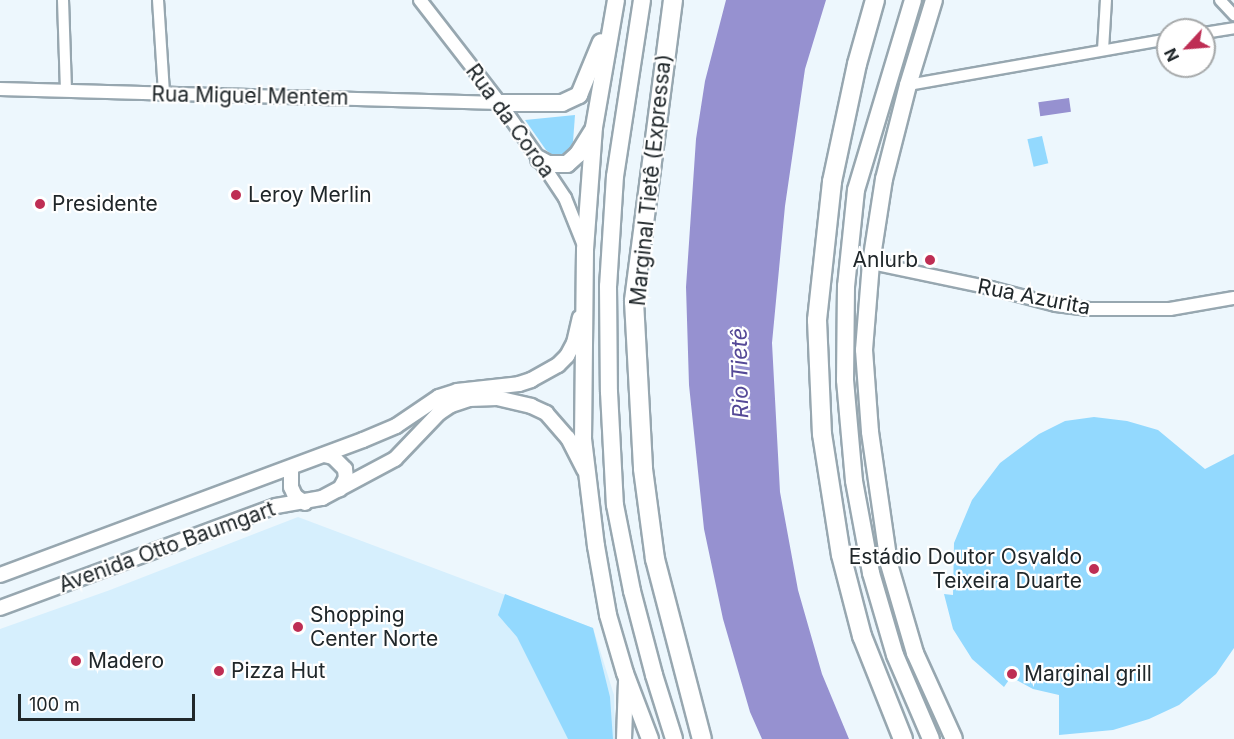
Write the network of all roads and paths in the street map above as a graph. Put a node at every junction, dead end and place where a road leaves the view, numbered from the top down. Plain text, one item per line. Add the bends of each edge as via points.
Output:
1 (63, 0) edge
2 (158, 0) edge
3 (420, 0) edge
4 (642, 0) edge
5 (673, 0) edge
6 (875, 0) edge
7 (914, 0) edge
8 (934, 0) edge
9 (1106, 0) edge
10 (1220, 0) edge
11 (616, 1) edge
12 (1234, 15) edge
13 (1234, 28) edge
14 (1216, 31) edge
15 (1156, 41) edge
16 (1103, 50) junction
17 (908, 85) junction
18 (0, 89) edge
19 (66, 90) junction
20 (164, 94) junction
21 (500, 103) junction
22 (594, 127) junction
23 (539, 159) junction
24 (585, 250) junction
25 (871, 263) junction
26 (1234, 298) edge
27 (584, 301) junction
28 (324, 455) junction
29 (291, 468) junction
30 (588, 478) junction
31 (340, 489) junction
32 (305, 503) junction
33 (0, 574) edge
34 (0, 608) edge
35 (625, 673) junction
36 (624, 739) edge
37 (650, 739) edge
38 (674, 739) edge
39 (702, 739) edge
40 (903, 739) edge
41 (931, 739) edge
42 (954, 739) edge

1 - 19 street
2 - 20 street
3 - 21 street, Rua da Coroa
4 - 38 highway via 615,176 608,286 609,392 615,505 632,591
5 - 39 highway, Marginal Tietê (Expressa) via 634,301 643,469 655,559
6 - 40 highway via 832,182 817,320 822,434 842,555 862,636
7 - 41 highway via 856,190 846,286 845,380 854,481 871,573 896,655
8 - 17 highway
9 - 16 street
10 - 12 street
11 - 21 highway via 579,95 562,103
11 - 22 highway
13 - 14 street
15 - 16 street
16 - 17 street
17 - 25 highway via 884,179
18 - 19 street, Rua Miguel Mentem
19 - 20 street, Rua Miguel Mentem
20 - 21 street, Rua Miguel Mentem
21 - 23 street, Rua da Coroa
22 - 23 highway via 570,162 554,165
22 - 24 highway
23 - 24 street, Rua da Coroa via 565,198
24 - 27 highway
25 - 26 street, Rua Azurita via 1089,309 1170,309
25 - 42 highway via 864,350 870,432 889,564 915,653
27 - 28 main road, Avenida Otto Baumgart via 574,343 558,365 519,384 456,391 439,397 396,426
27 - 30 highway via 584,439
28 - 29 main road, Avenida Otto Baumgart
28 - 31 main road via 333,457 345,470 346,478
29 - 32 main road via 291,487
29 - 33 main road, Avenida Otto Baumgart
30 - 31 main road, Avenida Otto Baumgart via 568,438 546,413 497,398 469,399 439,413 395,459
30 - 35 highway via 605,599
31 - 32 main road, Avenida Otto Baumgart
32 - 34 main road, Avenida Otto Baumgart via 276,506
35 - 36 main road
35 - 37 highway

